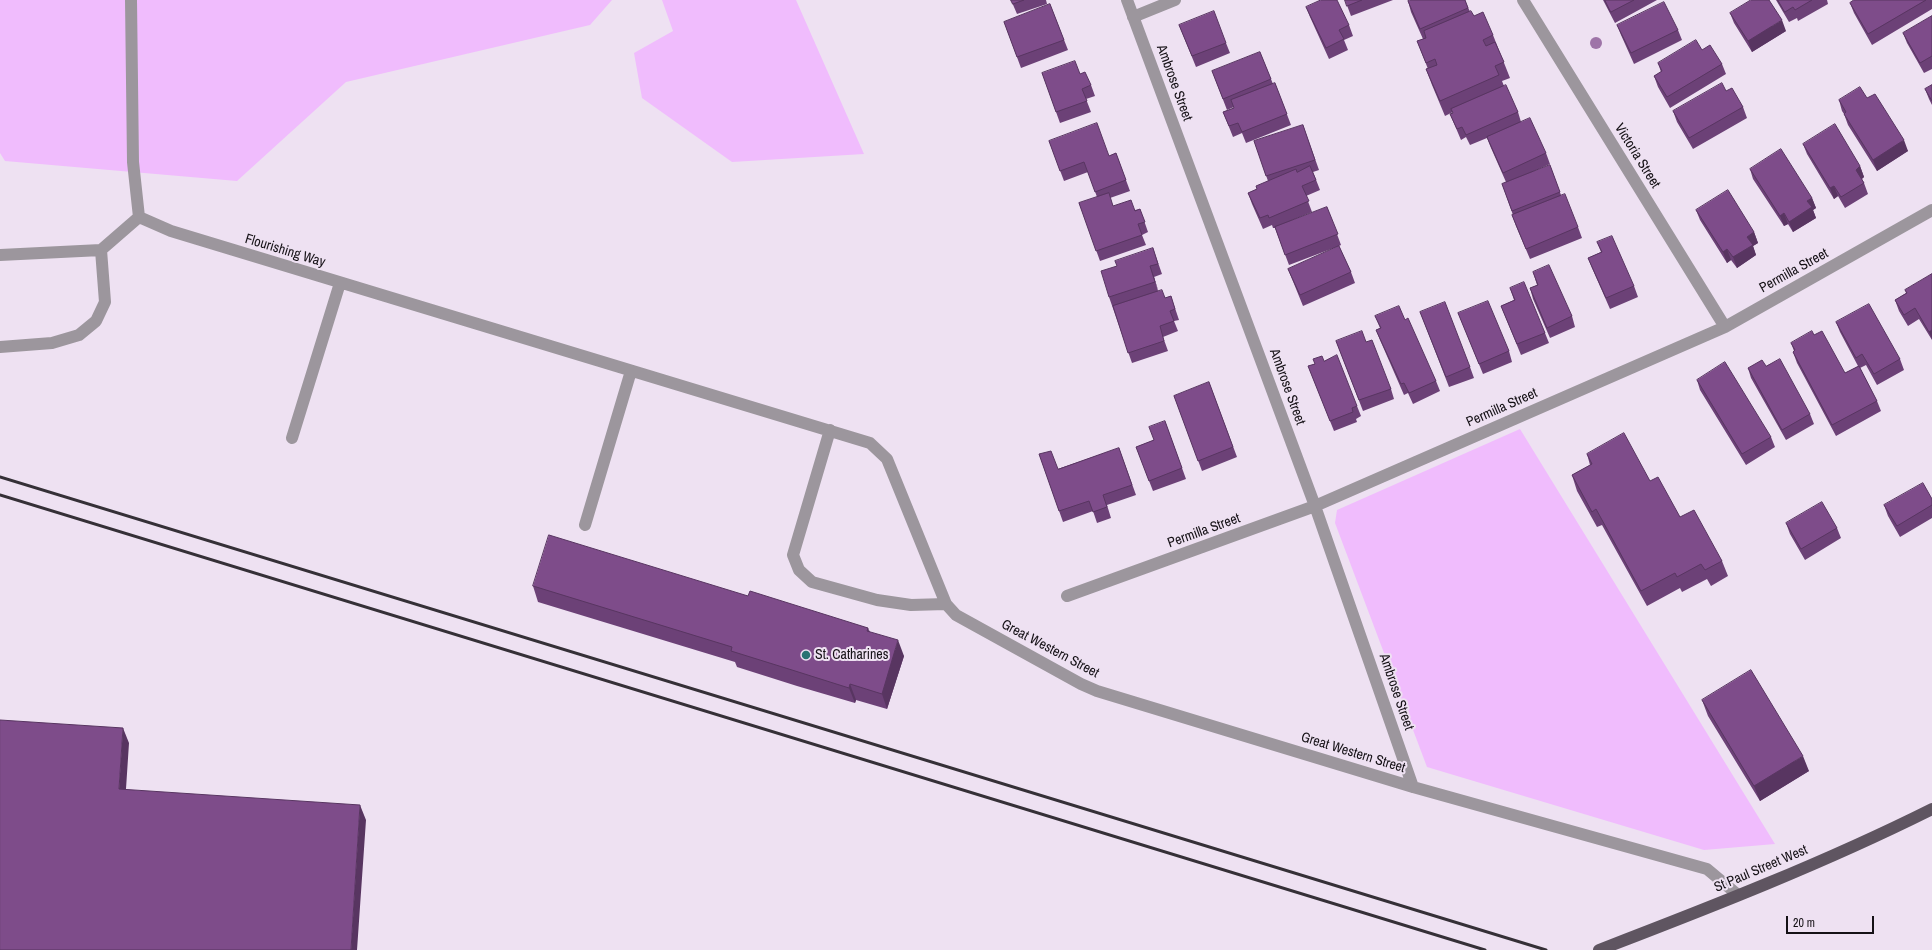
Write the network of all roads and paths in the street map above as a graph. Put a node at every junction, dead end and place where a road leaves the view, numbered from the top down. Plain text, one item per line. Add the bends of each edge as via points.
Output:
1 (131, 0) edge
2 (1126, 0) edge
3 (1175, 0) edge
4 (1523, 0) edge
5 (1133, 17) junction
6 (1932, 210) edge
7 (139, 217) junction
8 (101, 250) junction
9 (0, 255) edge
10 (340, 283) junction
11 (1725, 327) junction
12 (0, 347) edge
13 (631, 371) junction
14 (830, 430) junction
15 (292, 438) dead end
16 (1315, 506) junction
17 (585, 525) dead end
18 (1067, 596) dead end
19 (946, 604) junction
20 (1413, 786) junction
21 (1932, 810) edge
22 (1738, 895) junction
23 (1599, 950) edge

1 - 7 street via 133,162
2 - 5 street, Ambrose Street
3 - 5 street
4 - 11 street, Victoria Street
5 - 16 street, Ambrose Street
6 - 11 street, Permilla Street
7 - 8 street
7 - 10 street, Flourishing Way via 171,231
8 - 9 street
8 - 12 street via 105,302 96,321 79,335 52,344
10 - 13 street, Flourishing Way
10 - 15 street
11 - 16 street, Permilla Street
13 - 14 street, Flourishing Way
13 - 17 street
14 - 19 street, Flourishing Way via 870,443 887,459
14 - 19 street via 793,555 799,570 812,582 876,600 911,605
16 - 18 street, Permilla Street
16 - 20 street, Ambrose Street
19 - 20 street, Great Western Street via 956,616 1097,691
20 - 22 street, Great Western Street via 1707,869
21 - 22 main road, St Paul Street West
22 - 23 main road, St Paul Street West

